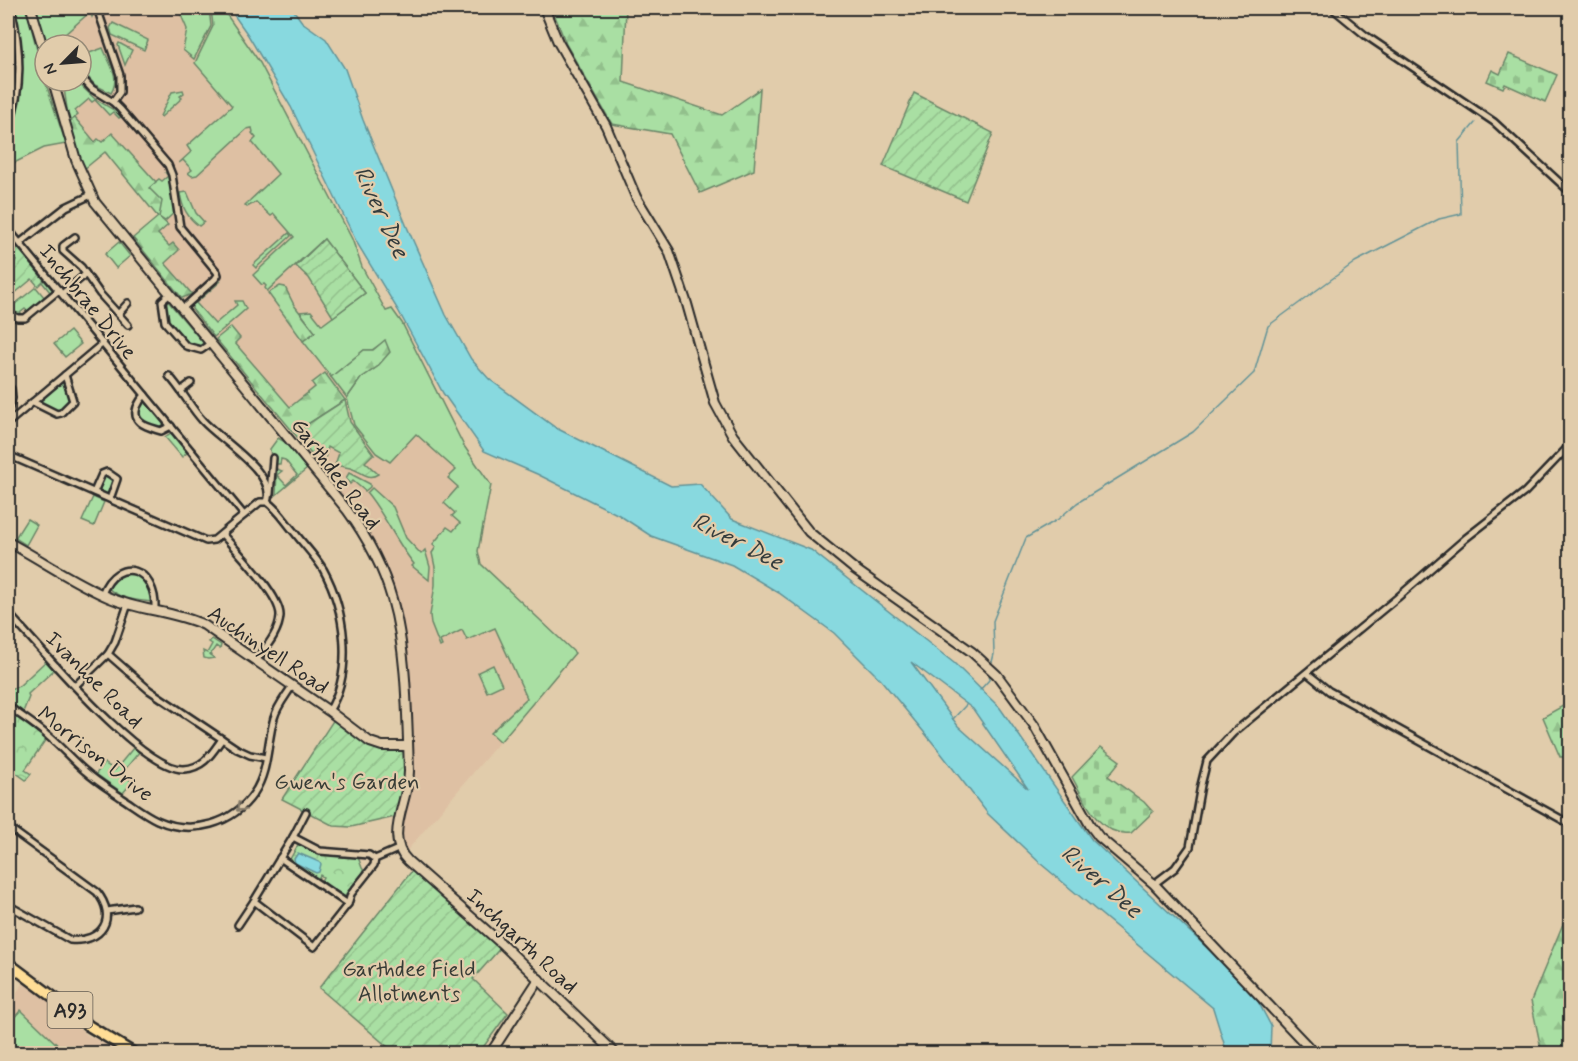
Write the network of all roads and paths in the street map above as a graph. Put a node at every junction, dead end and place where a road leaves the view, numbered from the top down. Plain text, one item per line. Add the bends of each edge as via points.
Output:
1 (11, 8) edge
2 (31, 8) edge
3 (97, 8) edge
4 (544, 8) edge
5 (1332, 8) edge
6 (39, 33) edge
7 (93, 89) edge
8 (56, 93) edge
9 (113, 102) junction
10 (8, 128) edge
11 (1570, 192) edge
12 (91, 195) junction
13 (8, 230) edge
14 (75, 237) dead end
15 (20, 243) junction
16 (86, 274) junction
17 (60, 292) junction
18 (170, 294) junction
19 (128, 303) dead end
20 (182, 309) junction
21 (119, 313) junction
22 (8, 314) edge
23 (128, 325) dead end
24 (103, 343) junction
25 (211, 343) junction
26 (65, 375) junction
27 (169, 376) dead end
28 (191, 383) dead end
29 (8, 386) edge
30 (182, 390) junction
31 (145, 395) junction
32 (33, 402) junction
33 (8, 411) edge
34 (8, 423) edge
35 (171, 426) junction
36 (1570, 445) edge
37 (8, 455) edge
38 (273, 458) dead end
39 (94, 492) junction
40 (270, 495) junction
41 (110, 499) junction
42 (267, 502) junction
43 (244, 515) junction
44 (222, 534) junction
45 (8, 542) edge
46 (102, 594) junction
47 (128, 604) junction
48 (155, 610) junction
49 (8, 613) edge
50 (108, 654) junction
51 (256, 661) junction
52 (1307, 673) junction
53 (75, 686) junction
54 (292, 686) junction
55 (8, 706) edge
56 (329, 711) junction
57 (222, 739) junction
58 (407, 746) junction
59 (266, 758) junction
60 (306, 813) dead end
61 (1570, 824) edge
62 (8, 827) edge
63 (293, 837) junction
64 (400, 852) junction
65 (280, 858) junction
66 (375, 858) junction
67 (1155, 884) junction
68 (254, 901) junction
69 (348, 904) junction
70 (8, 905) edge
71 (135, 907) dead end
72 (107, 911) junction
73 (238, 925) dead end
74 (8, 963) edge
75 (539, 979) junction
76 (135, 1053) edge
77 (490, 1053) edge
78 (616, 1053) edge
79 (1314, 1053) edge

1 - 10 street via 20,74
2 - 6 street
3 - 9 street via 120,75 120,92
4 - 67 street via 558,42 606,126 636,197 669,251 715,403 732,436 809,532 972,652 997,675 1034,725 1099,837
5 - 11 street via 1365,35 1494,122
7 - 9 street
8 - 12 street, Garthdee Road
9 - 20 street via 168,165 180,227 218,275
12 - 15 street via 66,207
12 - 18 street, Garthdee Road
13 - 15 street, Inchbrae Drive
14 - 16 street via 63,246 63,251
15 - 17 street, Inchbrae Drive
16 - 17 street
16 - 21 street
17 - 22 street via 25,318
17 - 24 street, Inchbrae Drive
18 - 20 street, Garthdee Road
18 - 25 street via 162,301 165,322 186,346 201,350
19 - 21 street
20 - 25 street, Garthdee Road
21 - 23 street
24 - 26 street
24 - 31 street, Inchbrae Drive
25 - 58 street, Garthdee Road via 347,510 370,548 390,591 398,624
26 - 32 street
26 - 32 street via 73,401 61,413
27 - 30 street
28 - 30 street
29 - 33 street via 12,398
30 - 40 street via 204,423 255,469
31 - 35 street, Inchbrae Drive
31 - 35 street via 135,413 139,423 161,431
32 - 34 street
35 - 43 street, Inchbrae Drive
36 - 52 street via 1525,492
37 - 39 street
38 - 40 street
39 - 41 street
39 - 41 street via 102,474 108,472 117,479
40 - 42 street
41 - 44 street via 201,540 210,541
42 - 43 street via 260,502
42 - 56 street via 317,561 336,600 342,670
43 - 44 street
44 - 51 street via 279,608 277,630
45 - 46 street, Auchinyell Road
46 - 47 street, Auchinyell Road
46 - 48 street via 111,578 134,571 147,578 153,587
47 - 48 street, Auchinyell Road
47 - 50 street
48 - 51 street, Auchinyell Road via 204,625
49 - 53 street, Ivanhoe Road
50 - 53 street
50 - 57 street via 148,690
51 - 54 street, Auchinyell Road
52 - 61 street via 1329,691
52 - 67 street via 1233,733 1208,761 1190,847 1175,868
53 - 57 street, Ivanhoe Road via 112,725 173,768 201,764
54 - 56 street, Auchinyell Road
54 - 59 street, Morrison Drive via 274,716
59 -> 55 street, Morrison Drive via 255,792 230,816 197,827 168,824 155,820 87,772 48,735
56 - 58 street, Auchinyell Road via 376,745
57 - 59 street via 250,755
58 - 64 street, Garthdee Road via 408,783 397,833
60 - 63 street
62 - 72 street via 98,892
63 - 65 street
63 - 66 street via 320,851
64 - 66 street
64 - 75 street, Inchgarth Road
65 - 68 street
65 - 69 street
66 - 69 street via 374,866 351,894
67 - 79 street
68 - 69 street via 314,946
68 - 73 street
70 - 72 street via 70,940 82,941 100,932
71 - 72 street
74 - 76 main road, A93 via 89,1026
75 - 77 street
75 - 78 street, Inchgarth Road

